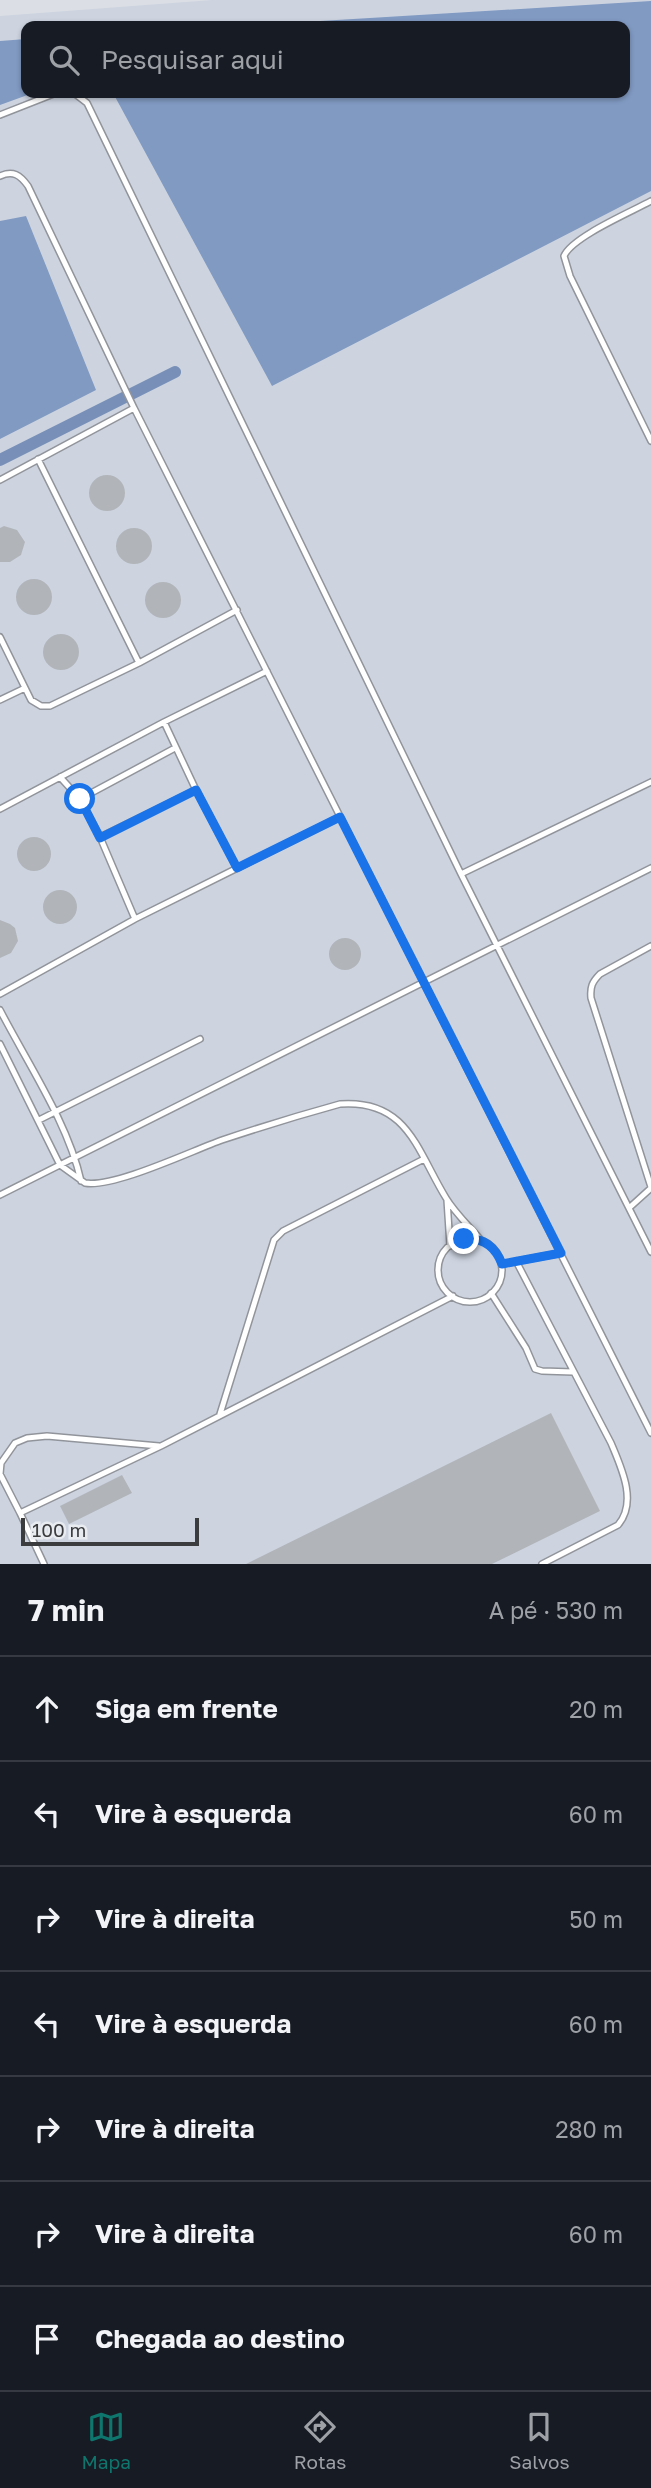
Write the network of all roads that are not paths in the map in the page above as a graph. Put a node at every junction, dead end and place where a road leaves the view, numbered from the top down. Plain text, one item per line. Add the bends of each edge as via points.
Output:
1 (43, 98) edge
2 (80, 98) edge
3 (0, 115) edge
4 (0, 176) edge
5 (651, 201) edge
6 (134, 408) junction
7 (651, 441) edge
8 (38, 459) junction
9 (0, 480) edge
10 (237, 610) junction
11 (0, 637) edge
12 (139, 663) junction
13 (267, 671) junction
14 (25, 688) junction
15 (0, 700) edge
16 (164, 722) junction
17 (175, 748) junction
18 (60, 778) junction
19 (651, 782) edge
20 (196, 790) junction
21 (80, 799) junction
22 (0, 809) edge
23 (340, 817) junction
24 (100, 838) junction
25 (237, 868) junction
26 (651, 868) edge
27 (461, 874) junction
28 (135, 919) junction
29 (497, 945) junction
30 (651, 946) edge
31 (423, 982) junction
32 (0, 994) edge
33 (0, 1010) edge
34 (200, 1038) dead end
35 (0, 1044) edge
36 (54, 1112) junction
37 (39, 1120) junction
38 (76, 1158) junction
39 (424, 1159) junction
40 (60, 1165) junction
41 (81, 1181) junction
42 (651, 1187) edge
43 (0, 1195) edge
44 (447, 1200) junction
45 (629, 1208) junction
46 (481, 1240) junction
47 (450, 1246) junction
48 (651, 1252) edge
49 (561, 1253) junction
50 (516, 1261) junction
51 (502, 1264) junction
52 (491, 1293) junction
53 (453, 1296) junction
54 (573, 1372) junction
55 (220, 1416) junction
56 (651, 1433) edge
57 (160, 1446) junction
58 (20, 1513) junction
59 (44, 1564) edge
60 (542, 1564) edge

1 - 3 lane
2 - 27 lane via 87,103
4 - 6 lane via 15,173 28,186
5 - 7 lane via 577,241 564,256
6 - 8 lane
6 - 10 lane
8 - 9 lane
8 - 12 lane
10 - 12 lane
10 - 13 lane
11 - 14 lane
12 - 14 lane via 50,706 34,704
13 - 16 lane
13 - 23 lane
14 - 15 lane
16 - 17 lane
16 - 18 lane
17 - 20 lane
17 - 21 lane
18 - 21 lane
18 - 22 lane
19 - 27 lane
20 - 24 lane
20 - 25 lane
21 - 24 lane
23 - 25 lane
23 - 31 lane
24 - 28 lane
25 - 28 lane
26 - 29 lane
27 - 29 lane
28 - 32 lane
29 - 31 lane
29 - 45 lane
30 - 42 lane via 600,974 590,988
31 - 38 lane
31 - 49 lane
33 - 36 lane
34 - 36 lane
35 - 37 lane
36 - 37 lane
36 - 38 lane
37 - 40 lane
38 - 40 lane
38 - 41 lane
39 - 41 lane via 407,1127 389,1114 354,1103 233,1137 131,1175 90,1184
39 - 44 lane
39 - 55 lane via 274,1240
40 - 41 lane
40 - 43 lane
42 - 45 lane
44 - 46 lane
44 - 47 lane
45 - 48 lane
46 - 47 lane via 464,1239
46 - 51 lane via 494,1249
47 - 53 lane via 439,1268 442,1283
49 - 50 lane
49 - 56 lane
50 - 51 lane
50 - 54 lane
51 - 52 lane via 500,1280
52 - 53 lane via 477,1301
52 - 54 lane via 535,1369
53 - 55 lane
54 - 60 lane via 621,1467 627,1506 618,1525
55 - 57 lane
57 - 58 lane
57 - 58 lane via 47,1436 15,1443 1,1463 0,1475
58 - 59 lane

